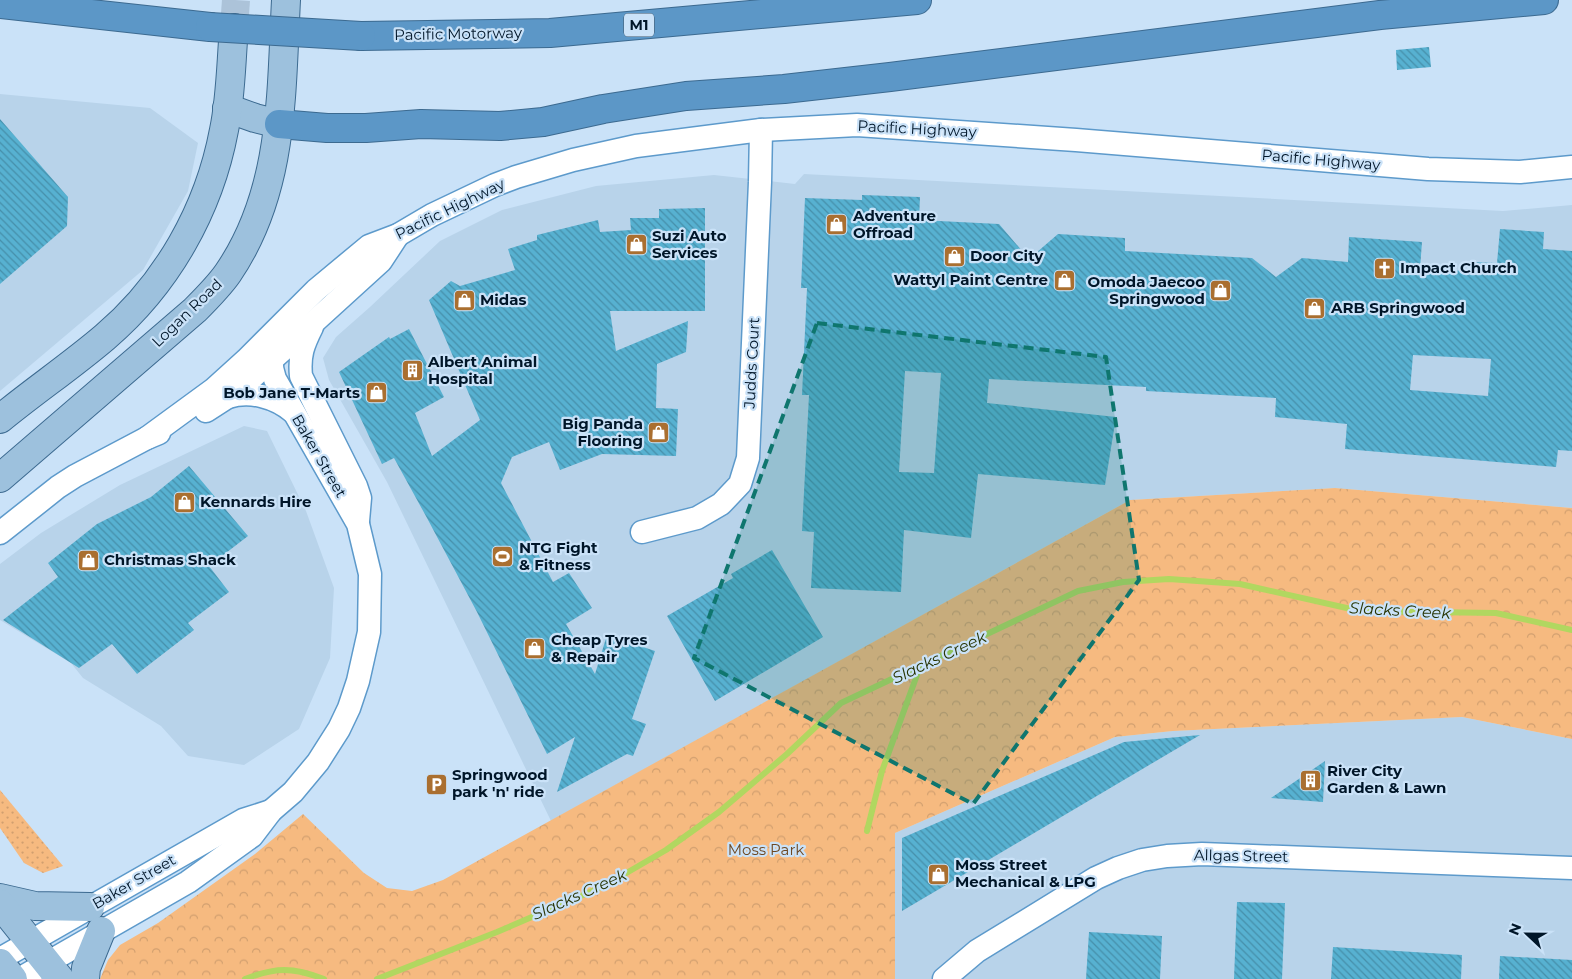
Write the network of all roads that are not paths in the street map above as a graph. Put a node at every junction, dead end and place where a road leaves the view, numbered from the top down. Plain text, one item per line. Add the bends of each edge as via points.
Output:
1 (286, 0) edge
2 (917, 0) edge
3 (1544, 0) edge
4 (0, 4) edge
5 (222, 28) junction
6 (227, 108) junction
7 (279, 124) junction
8 (761, 130) junction
9 (1572, 167) edge
10 (398, 235) junction
11 (295, 310) junction
12 (314, 322) junction
13 (274, 354) junction
14 (246, 360) junction
15 (302, 381) junction
16 (215, 401) junction
17 (296, 414) junction
18 (0, 418) edge
19 (0, 478) edge
20 (358, 524) junction
21 (642, 532) dead end
22 (0, 533) edge
23 (1572, 868) edge
24 (0, 898) edge
25 (0, 904) edge
26 (96, 919) junction
27 (0, 961) edge
28 (45, 961) edge
29 (13, 979) edge
30 (19, 979) edge
31 (85, 979) edge
32 (944, 979) edge

1 - 7 main road, Logan Road
2 - 5 highway, Pacific Motorway / M1, bridge via 550,33 361,36
3 - 7 highway via 1380,16 784,89 686,96 543,122 500,126 421,124 356,128
4 - 5 highway, Pacific Motorway / M1
5 - 6 main road
6 - 7 main road
6 - 18 main road via 208,192 164,272 106,336
7 - 19 main road, Logan Road via 273,167 262,203 248,238 227,274 195,310
8 - 9 street, Pacific Highway via 857,125 1086,140 1428,169 1520,172
8 - 10 street, Pacific Highway via 636,146 537,170 432,215
8 - 21 street, Judds Court via 748,458 740,484 721,504 697,518
10 - 11 street, Pacific Highway via 369,246
10 - 12 street via 380,261
11 - 13 street via 278,330
11 - 14 street
12 - 13 street
12 - 15 street, Baker Street via 302,350
13 - 14 street via 259,350
13 - 15 street, Baker Street via 291,362
13 - 16 street
13 - 17 street, Baker Street via 272,370
14 - 16 street
15 - 20 street, Baker Street via 356,486 360,498
16 - 17 street via 248,394 281,403
16 - 22 street via 178,426 147,438 75,476
17 - 20 street, Baker Street
20 - 26 street, Baker Street via 370,574 370,632 349,708 327,748 299,785 270,811 243,820
23 - 32 street, Allgas Street via 1202,854 1142,860 1096,878 977,951
24 - 26 main road
25 - 28 main road
26 - 28 street, Baker Street
26 - 31 main road
27 - 28 street, Baker Street
27 - 29 main road
28 - 30 street, Baker Street

